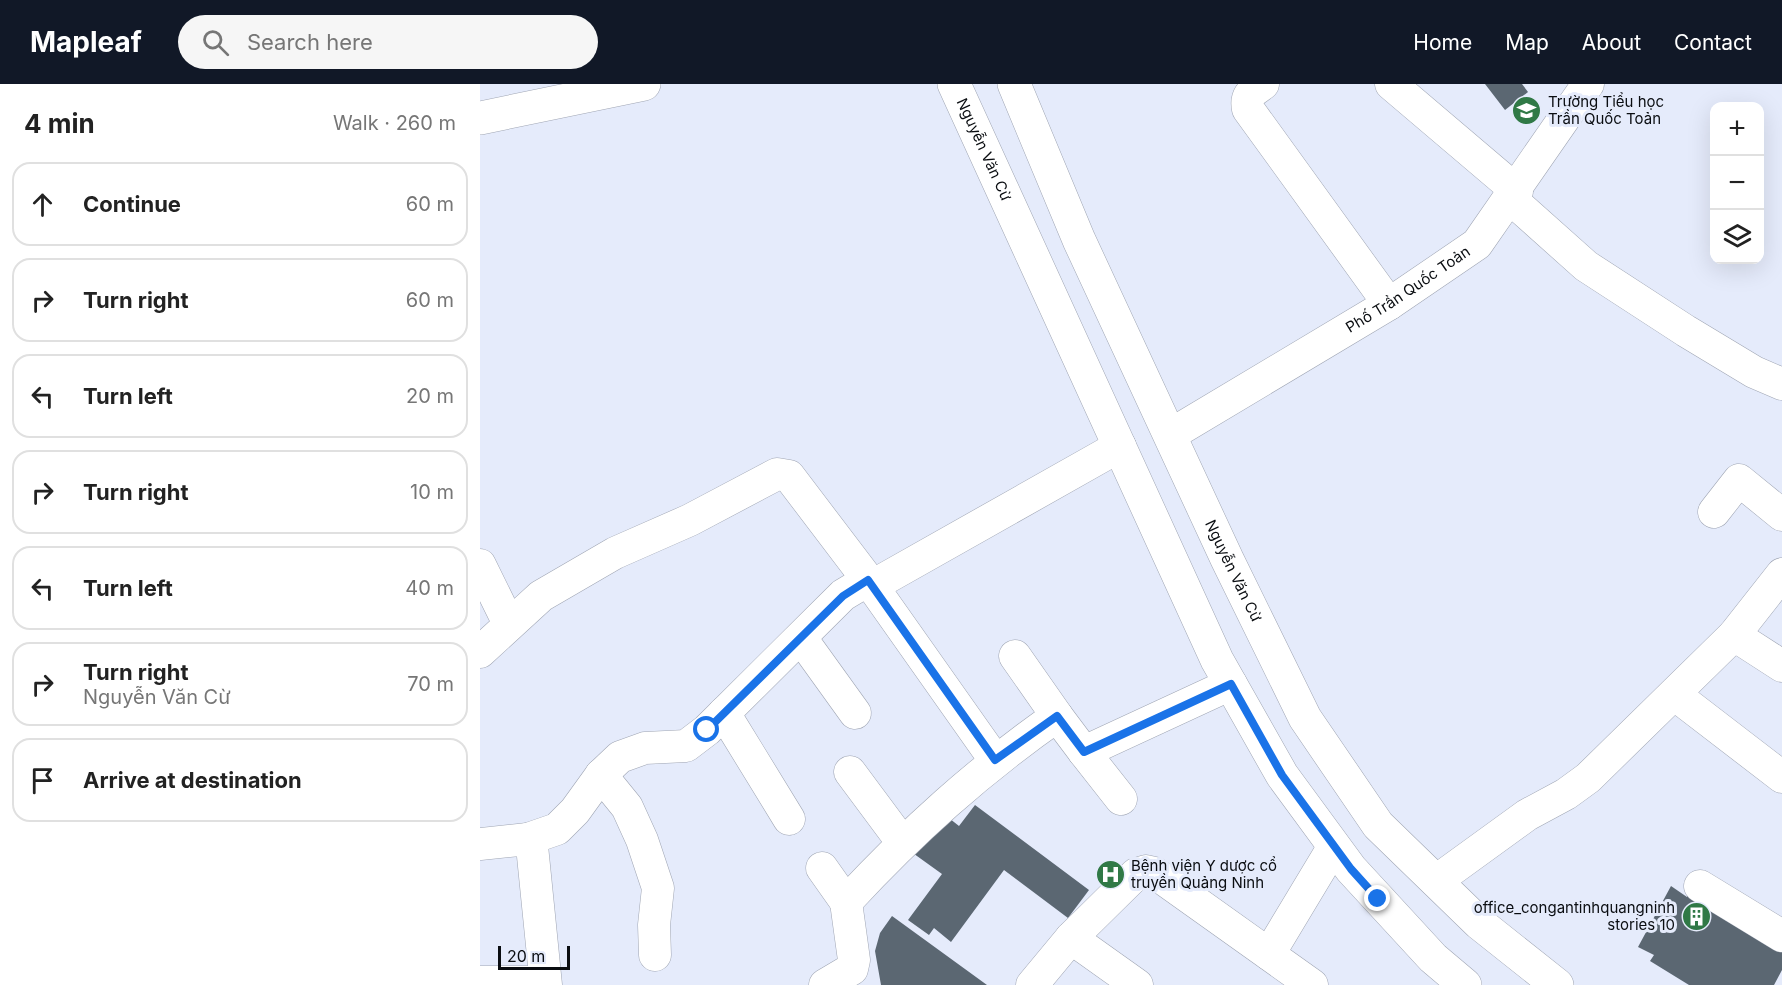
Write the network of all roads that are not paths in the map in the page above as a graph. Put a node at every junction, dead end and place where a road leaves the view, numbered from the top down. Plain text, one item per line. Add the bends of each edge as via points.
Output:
1 (644, 84) edge
2 (954, 84) edge
3 (1014, 84) edge
4 (1263, 84) edge
5 (1391, 84) edge
6 (1588, 84) edge
7 (480, 118) edge
8 (1514, 195) junction
9 (1389, 304) junction
10 (1782, 384) edge
11 (1170, 435) junction
12 (1120, 446) junction
13 (1714, 512) dead end
14 (1782, 515) edge
15 (480, 565) edge
16 (1782, 574) edge
17 (870, 583) junction
18 (508, 624) junction
19 (1734, 635) junction
20 (801, 638) junction
21 (480, 652) edge
22 (1015, 656) dead end
23 (1782, 666) edge
24 (1231, 684) junction
25 (1674, 694) junction
26 (724, 713) junction
27 (855, 713) dead end
28 (1057, 716) junction
29 (1084, 752) junction
30 (995, 760) junction
31 (850, 772) dead end
32 (601, 775) junction
33 (1782, 777) edge
34 (1121, 800) dead end
35 (789, 819) dead end
36 (528, 839) junction
37 (902, 842) junction
38 (480, 844) edge
39 (1334, 846) junction
40 (822, 868) dead end
41 (1436, 881) junction
42 (1700, 886) dead end
43 (846, 902) junction
44 (1782, 936) edge
45 (1071, 939) junction
46 (1269, 954) junction
47 (655, 955) dead end
48 (480, 982) edge
49 (545, 983) edge
50 (825, 985) edge
51 (1032, 985) edge
52 (1137, 985) edge
53 (1312, 985) edge
54 (1465, 985) edge
55 (1557, 985) edge

1 - 7 main road
2 - 12 main road, Nguyễn Văn Cừ
3 - 11 main road, Nguyễn Văn Cừ via 1079,240
4 - 9 street via 1246,100 1248,109
5 - 8 street
6 - 8 street, Phố Trần Quốc Toản
8 - 9 street, Phố Trần Quốc Toản via 1478,244
8 - 10 street via 1586,266 1705,343
9 - 11 street, Phố Trần Quốc Toản
11 - 41 main road, Nguyễn Văn Cừ via 1305,718 1378,825
12 - 17 street
12 - 24 main road, Nguyễn Văn Cừ
13 - 14 street via 1738,480
15 - 18 street
16 - 19 street
17 - 18 street via 789,476 783,474 615,553 541,596
17 - 20 street via 843,596
17 - 30 street
18 - 21 street
19 - 23 street
19 - 25 street
20 - 26 street
20 - 27 street
22 - 28 street
24 - 29 street
24 - 39 main road, Nguyễn Văn Cừ via 1282,775
25 - 33 street
25 - 41 street via 1588,778 1504,831
26 - 32 street via 686,746 645,748 620,757
26 - 35 street
28 - 29 street
28 - 30 street
29 - 34 street
30 - 37 street
31 - 37 street
32 - 36 street via 557,829
32 - 47 street via 627,807 658,888
36 - 38 street
36 - 49 street via 532,846
37 - 43 street
39 - 46 street
39 - 54 main road, Nguyễn Văn Cừ via 1433,958
40 - 43 street
41 - 55 main road, Nguyễn Văn Cừ via 1479,923
42 - 44 street
43 - 50 street via 852,969
45 - 46 street via 1136,874 1146,871 1155,873
45 - 51 street
45 - 52 street
46 - 53 street
48 - 49 street

